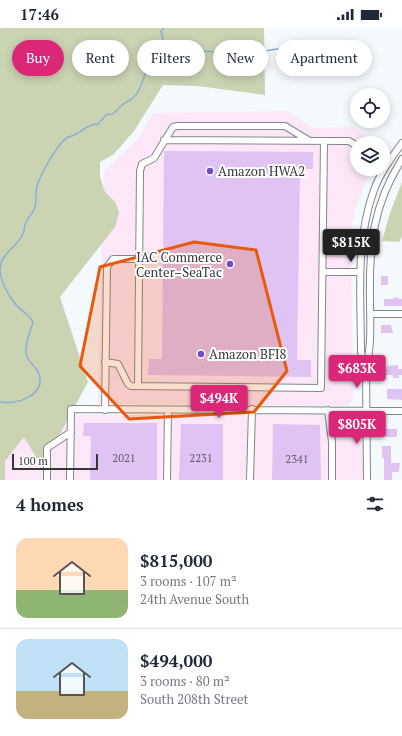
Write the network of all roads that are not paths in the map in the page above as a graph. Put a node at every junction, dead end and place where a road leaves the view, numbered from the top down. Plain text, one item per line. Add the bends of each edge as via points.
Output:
1 (164, 140) junction
2 (308, 140) junction
3 (324, 141) junction
4 (350, 142) edge
5 (402, 142) edge
6 (390, 157) edge
7 (402, 160) edge
8 (390, 164) edge
9 (397, 168) junction
10 (380, 176) edge
11 (139, 259) junction
12 (323, 272) junction
13 (360, 272) junction
14 (370, 314) junction
15 (402, 314) edge
16 (106, 362) junction
17 (366, 368) junction
18 (138, 386) junction
19 (105, 410) junction
20 (168, 410) junction
21 (252, 410) junction
22 (328, 410) junction
23 (366, 410) junction
24 (402, 411) edge
25 (71, 432) junction
26 (47, 480) edge
27 (70, 480) edge
28 (167, 480) edge
29 (250, 480) edge
30 (332, 480) edge
31 (366, 480) edge

1 - 2 street
1 - 2 street via 173,127 188,125 285,126
1 - 11 street via 154,158 142,164 140,171
2 - 3 street
3 - 4 street
3 - 12 street
5 - 6 street
7 - 9 street
8 - 9 street
9 - 14 street via 376,213 371,237
10 - 13 street via 361,241
11 - 16 street via 113,259 107,267
11 - 18 street
12 - 13 street
12 - 18 street via 321,388
13 - 17 street via 361,352
14 - 15 street
14 - 17 street via 370,352
16 - 18 street via 118,364 128,384
16 - 19 street
17 - 23 street
19 - 20 street
19 - 25 street via 71,409
20 - 21 street
20 - 28 street
21 - 22 street
21 - 29 street
22 - 23 street
22 - 30 street via 332,442
23 - 24 street
23 - 31 street
25 - 26 street via 48,448
25 - 27 street

